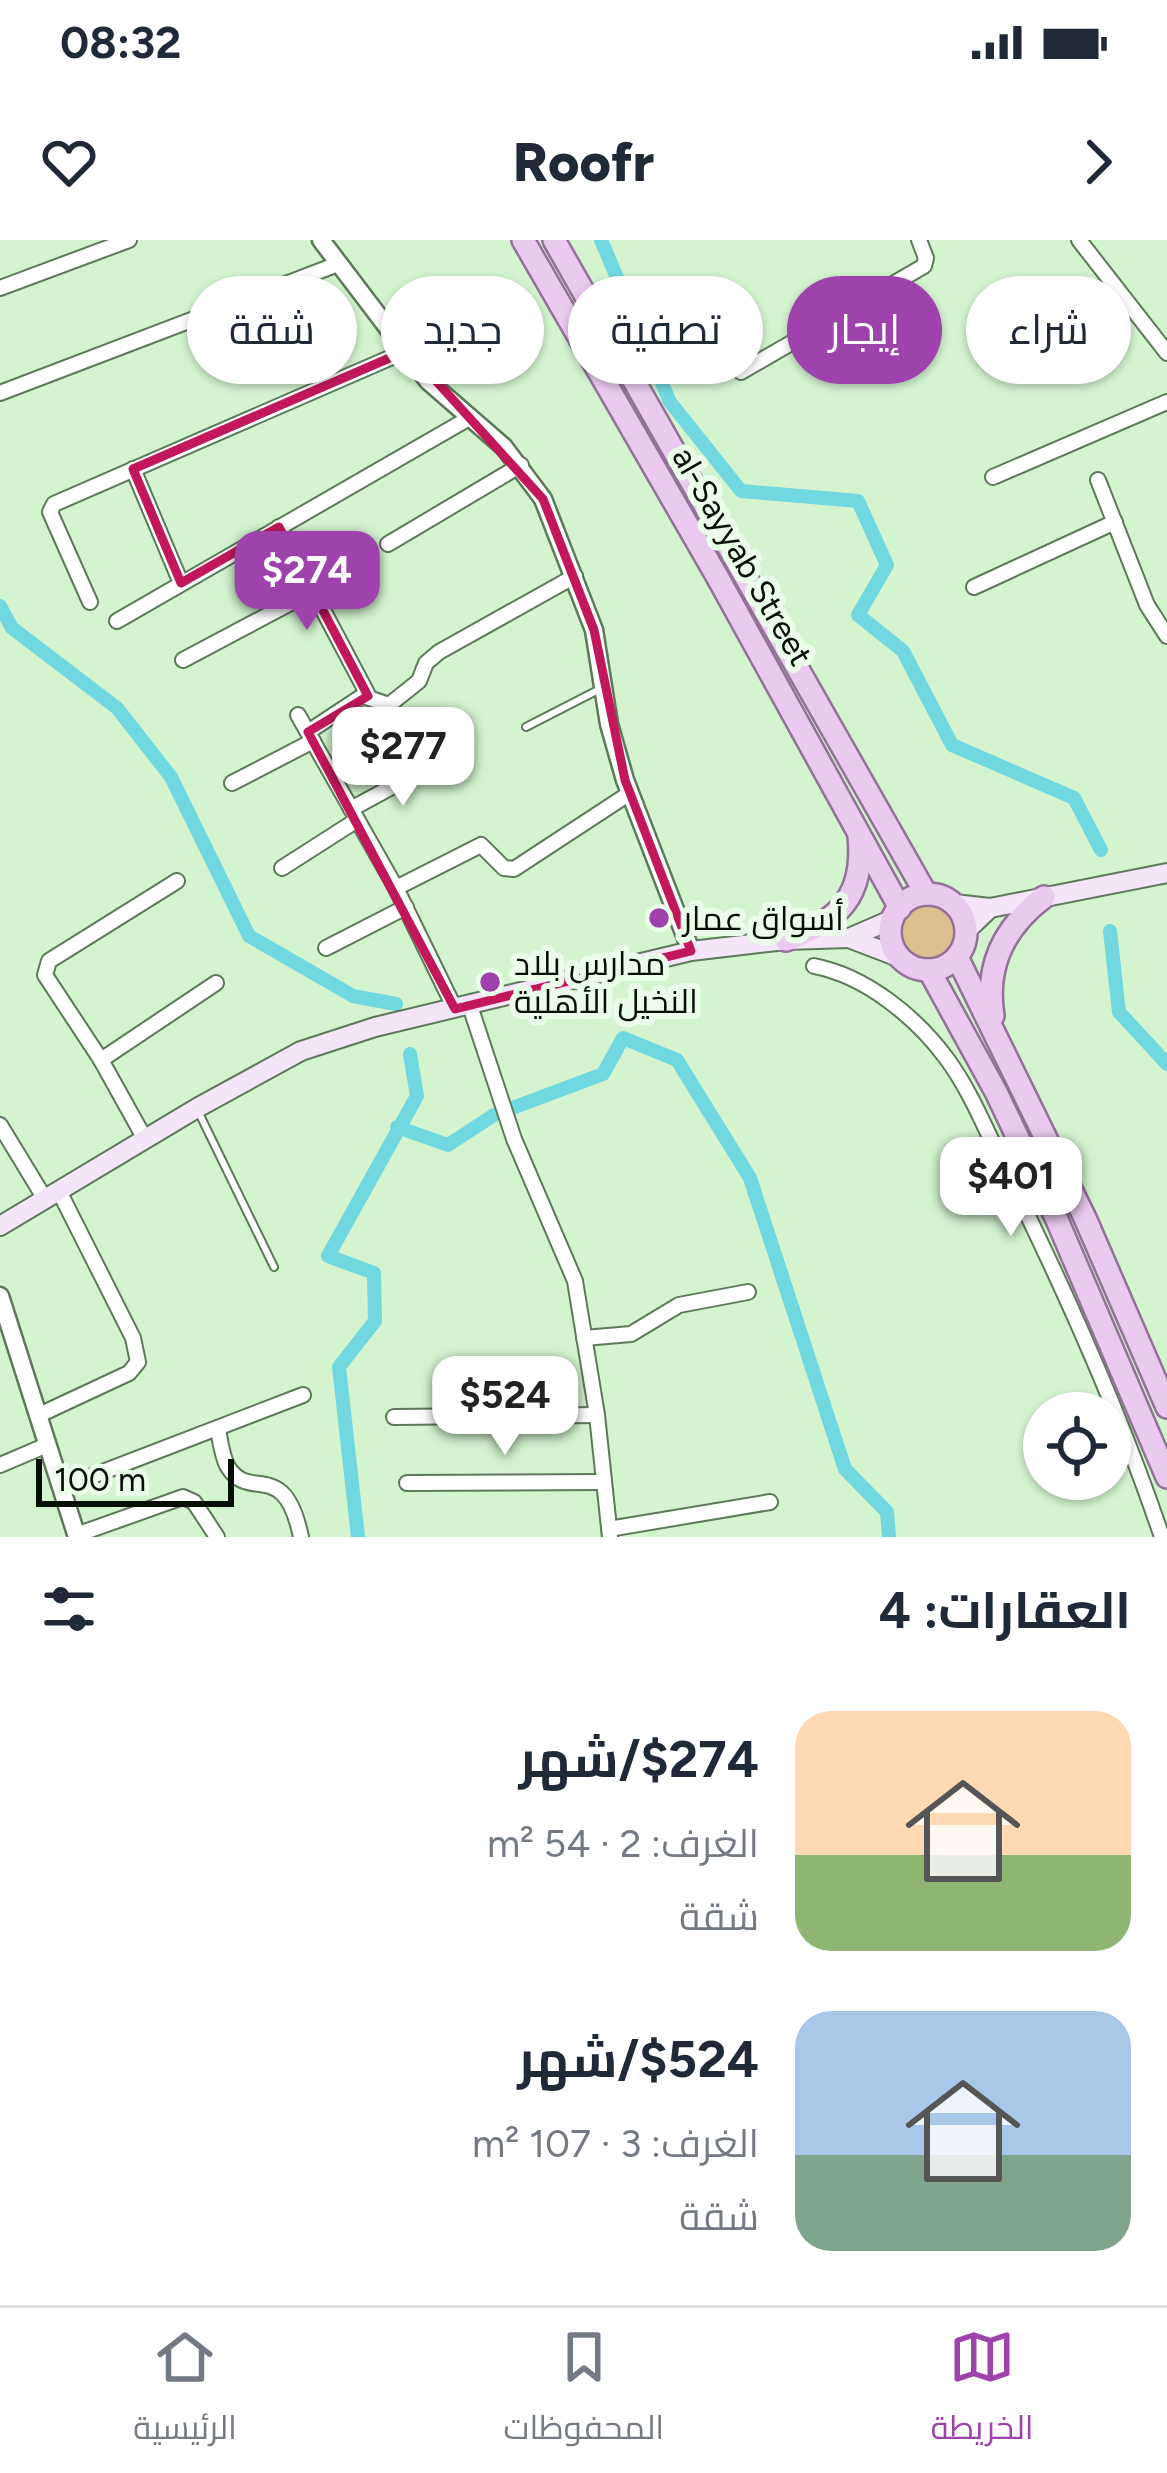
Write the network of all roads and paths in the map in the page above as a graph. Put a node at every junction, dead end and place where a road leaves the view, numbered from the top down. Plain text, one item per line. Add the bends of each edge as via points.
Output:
1 (129, 240) edge
2 (321, 240) edge
3 (523, 240) edge
4 (554, 240) edge
5 (919, 240) edge
6 (1078, 240) edge
7 (338, 264) junction
8 (0, 288) edge
9 (381, 317) edge
10 (1167, 325) edge
11 (1152, 333) junction
12 (1167, 353) edge
13 (763, 359) edge
14 (381, 362) edge
15 (433, 384) edge
16 (0, 393) edge
17 (1167, 402) edge
18 (471, 417) junction
19 (521, 465) junction
20 (133, 470) junction
21 (993, 477) dead end
22 (1098, 480) dead end
23 (1115, 522) junction
24 (279, 526) junction
25 (388, 544) dead end
26 (575, 576) junction
27 (181, 584) junction
28 (974, 586) dead end
29 (313, 591) junction
30 (90, 602) dead end
31 (118, 621) dead end
32 (1167, 636) edge
33 (183, 660) dead end
34 (605, 686) junction
35 (366, 698) junction
36 (298, 715) dead end
37 (526, 727) dead end
38 (310, 736) junction
39 (433, 766) dead end
40 (232, 783) dead end
41 (630, 793) junction
42 (354, 814) junction
43 (858, 829) junction
44 (282, 868) dead end
45 (1167, 874) edge
46 (177, 881) dead end
47 (397, 888) junction
48 (926, 894) junction
49 (1044, 897) junction
50 (954, 904) junction
51 (406, 907) junction
52 (990, 908) junction
53 (896, 914) junction
54 (966, 931) junction
55 (849, 938) junction
56 (786, 940) junction
57 (326, 948) dead end
58 (692, 951) junction
59 (957, 957) junction
60 (901, 958) junction
61 (814, 966) dead end
62 (929, 970) junction
63 (216, 983) dead end
64 (462, 1007) junction
65 (1001, 1040) junction
66 (100, 1060) junction
67 (197, 1108) junction
68 (0, 1125) edge
69 (145, 1139) junction
70 (52, 1195) junction
71 (0, 1226) edge
72 (274, 1267) dead end
73 (748, 1292) dead end
74 (0, 1296) edge
75 (584, 1338) junction
76 (303, 1395) dead end
77 (1167, 1407) edge
78 (597, 1414) junction
79 (39, 1415) junction
80 (394, 1417) dead end
81 (218, 1428) junction
82 (46, 1445) junction
83 (0, 1465) edge
84 (1167, 1477) edge
85 (604, 1482) junction
86 (407, 1483) dead end
87 (61, 1488) junction
88 (770, 1502) dead end
89 (609, 1533) edge
90 (76, 1536) edge
91 (217, 1537) edge
92 (301, 1537) edge
93 (1162, 1537) edge

1 - 8 street
2 - 7 street
3 - 43 main road, al-Sayyab Street
4 - 48 main road, al-Sayyab Street
5 - 13 street via 924,266
6 - 11 street
7 - 9 street
7 - 16 street
10 - 11 street
11 - 12 street
14 - 20 street
15 - 18 street
17 - 21 street
18 - 19 street
18 - 24 street
19 - 25 street
19 - 26 street
20 - 27 street
20 - 30 street via 50,507
22 - 23 street
23 - 28 street
23 - 32 street
24 - 27 street
24 - 29 street
26 - 34 street
26 - 35 street via 439,652 419,682 389,704
27 - 31 street
29 - 33 street
29 - 35 street
34 - 37 lane
34 - 41 street
35 - 38 street
36 - 38 street
38 - 40 street
38 - 42 street
39 - 42 street
41 - 47 street via 514,868 481,845
41 - 58 street
42 - 44 street
42 - 47 street
43 - 53 main road, al-Sayyab Street
43 - 56 main road via 858,871 840,913
45 - 49 main road
46 - 66 street via 49,961 44,975
47 - 51 street
48 - 50 main road
48 - 53 main road
49 - 52 main road
49 - 65 main road via 1014,924 995,960 991,1000
50 - 52 main road
50 - 54 main road
51 - 57 street
51 - 64 street
52 - 54 main road
53 - 55 main road
53 - 60 main road via 892,940
54 - 59 main road
55 - 56 main road
55 - 60 main road
56 - 58 main road
58 - 64 main road
59 - 62 main road
59 - 65 main road
60 - 62 main road
61 - 93 street via 880,995 929,1038 962,1083 1029,1217
62 - 84 main road via 1058,1220
63 - 66 street
64 - 67 main road via 302,1051
64 - 75 street via 575,1281
65 - 77 main road
66 - 69 street
67 - 69 main road
67 - 72 lane
68 - 70 street
69 - 70 main road
70 - 71 main road
70 - 79 street via 138,1361 129,1373
73 - 75 street via 679,1305 631,1334
74 - 79 street
75 - 78 street
76 - 81 street
78 - 80 street
78 - 85 street
79 - 82 street
81 - 87 street
81 - 92 street via 227,1467 283,1492
82 - 83 street
82 - 87 street
85 - 86 street
85 - 89 street
87 - 90 street
88 - 89 street
90 - 91 street via 183,1497

